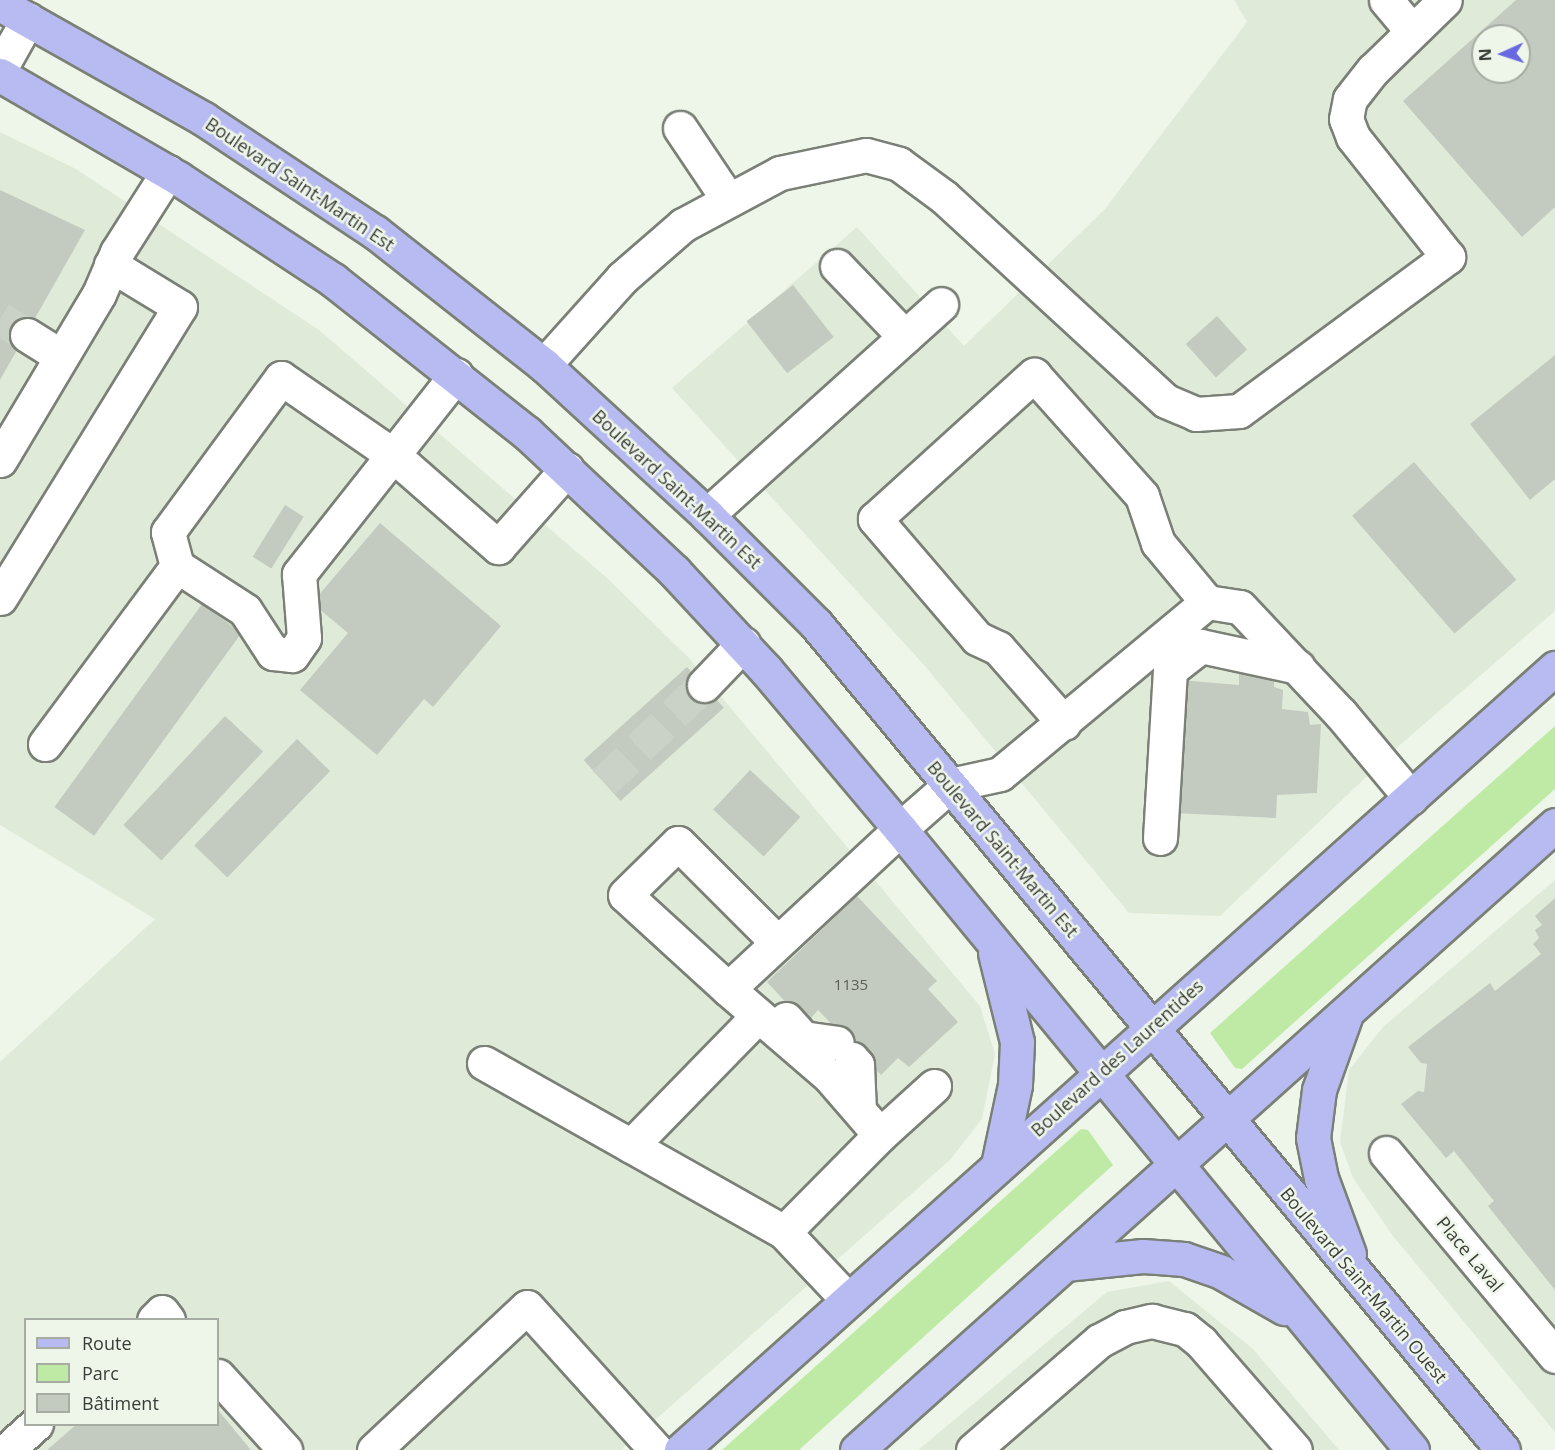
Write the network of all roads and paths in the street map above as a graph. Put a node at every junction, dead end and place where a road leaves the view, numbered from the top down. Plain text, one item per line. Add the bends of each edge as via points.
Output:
1 (1386, 0) edge
2 (1445, 0) edge
3 (14, 11) edge
4 (1412, 31) junction
5 (0, 69) edge
6 (0, 75) edge
7 (680, 128) dead end
8 (168, 172) junction
9 (727, 198) junction
10 (111, 266) junction
11 (837, 266) dead end
12 (940, 304) dead end
13 (27, 334) tunnel mouth
14 (905, 338) junction
15 (62, 356) junction
16 (544, 365) junction
17 (456, 375) junction
18 (393, 455) junction
19 (0, 460) edge
20 (567, 469) junction
21 (707, 515) junction
22 (177, 566) junction
23 (0, 598) edge
24 (1207, 602) junction
25 (743, 644) junction
26 (1298, 667) junction
27 (1555, 668) edge
28 (704, 685) tunnel mouth
29 (1064, 723) junction
30 (45, 744) dead end
31 (950, 785) junction
32 (1411, 798) junction
33 (1555, 825) edge
34 (900, 829) junction
35 (1160, 838) dead end
36 (777, 942) junction
37 (992, 943) junction
38 (736, 981) junction
39 (1346, 1012) junction
40 (758, 1016) junction
41 (1149, 1028) junction
42 (484, 1063) dead end
43 (1099, 1073) junction
44 (934, 1086) dead end
45 (859, 1110) junction
46 (1226, 1119) junction
47 (880, 1136) junction
48 (631, 1146) junction
49 (1386, 1153) dead end
50 (998, 1165) junction
51 (1177, 1165) junction
52 (784, 1232) junction
53 (1065, 1264) junction
54 (1358, 1277) junction
55 (848, 1300) junction
56 (156, 1318) edge
57 (166, 1318) edge
58 (1301, 1318) junction
59 (1555, 1356) edge
60 (219, 1377) edge
61 (35, 1426) edge
62 (1408, 1448) edge
63 (7, 1450) edge
64 (285, 1450) edge
65 (374, 1450) edge
66 (656, 1450) edge
67 (681, 1450) edge
68 (857, 1450) edge
69 (973, 1450) edge
70 (1295, 1450) edge
71 (1503, 1450) edge

1 - 4 lane
2 - 4 lane
3 - 5 lane
3 - 16 main road, Boulevard Saint-Martin Est via 134,77 304,182 427,271
4 - 9 lane via 1350,99 1346,119 1353,138 1448,257 1258,400 1229,414 1196,414 1166,401 944,197 889,159 843,156 780,173
6 - 8 main road
7 - 9 lane
8 - 10 lane
8 - 17 main road via 293,251
9 - 16 lane via 648,254
10 - 15 lane
10 - 23 lane via 180,307
11 - 14 lane
12 - 14 lane
13 - 15 lane
14 - 21 lane
15 - 19 lane
16 - 21 main road, Boulevard Saint-Martin Est
17 - 18 lane
17 - 20 main road
18 - 20 lane via 498,548
18 - 22 lane via 280,378 168,532
18 - 22 lane via 299,574 304,638 292,655 273,653 245,610
20 - 25 main road
21 - 31 main road, Boulevard Saint-Martin Est via 816,624
22 - 30 lane
24 - 26 lane via 1240,607
24 - 29 lane
24 - 29 lane via 1158,543 1142,496 1034,375 875,519 977,638 998,648
25 - 28 lane
25 - 34 main road
26 - 32 lane
26 - 35 lane via 1201,646 1170,670
27 - 32 main road, Boulevard des Laurentides
29 - 31 lane via 1000,774
31 - 34 lane
31 - 41 main road, Boulevard Saint-Martin Est
32 - 41 main road, Boulevard des Laurentides
33 - 39 main road
34 - 36 lane
34 - 37 main road
36 - 38 lane
36 - 38 lane via 678,843 625,895
37 - 43 main road
37 - 50 main road via 1017,1042 1015,1085
38 - 40 lane
38 - 45 lane via 803,1038 845,1051 857,1065
39 - 46 main road
39 - 54 main road via 1322,1080 1313,1138 1327,1195
40 - 45 lane via 829,1076
40 - 48 lane
41 - 43 main road, Boulevard des Laurentides
41 - 46 main road, Boulevard Saint-Martin Est
42 - 48 lane
43 - 50 main road, Boulevard des Laurentides
43 - 51 main road
44 - 47 lane
45 - 47 lane
46 - 51 main road
46 - 54 main road, Boulevard Saint-Martin Ouest
47 - 52 lane
48 - 52 lane
49 - 59 lane, Place Laval
50 - 55 main road, Boulevard des Laurentides
51 - 53 main road
51 - 58 main road
52 - 55 lane
53 - 58 main road via 1143,1256 1184,1259 1221,1272
53 - 68 main road
54 - 71 main road, Boulevard Saint-Martin Ouest
55 - 67 main road, Boulevard des Laurentides
56 - 57 lane via 162,1312
58 - 62 main road
60 - 64 lane
61 - 63 lane
65 - 66 lane via 527,1307
69 - 70 lane via 1099,1341 1125,1327 1152,1321 1185,1329 1201,1342

